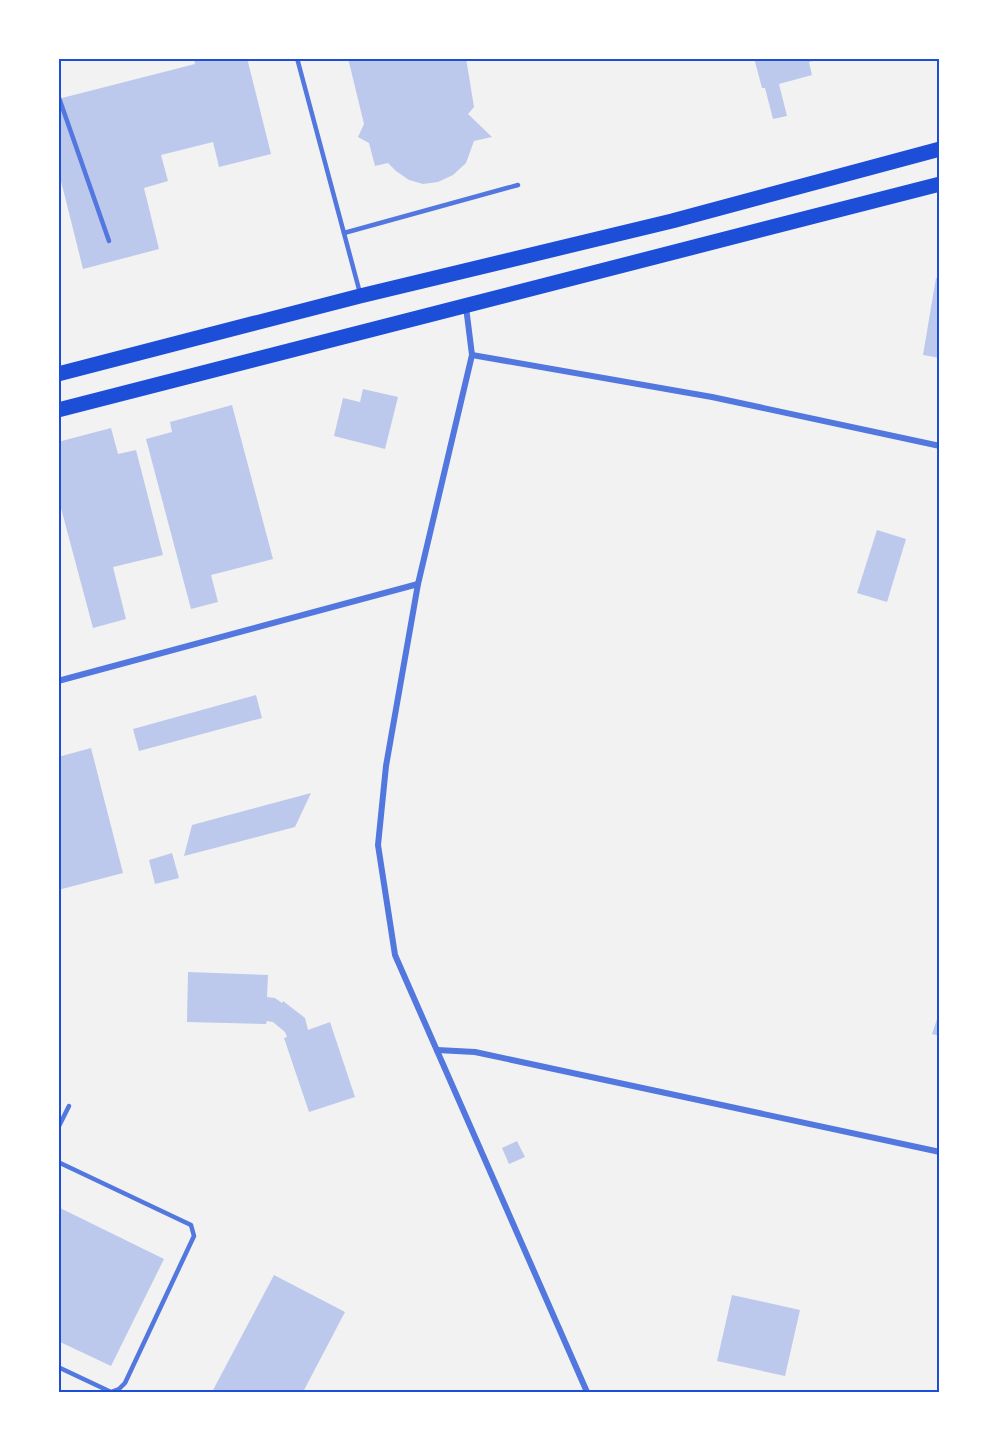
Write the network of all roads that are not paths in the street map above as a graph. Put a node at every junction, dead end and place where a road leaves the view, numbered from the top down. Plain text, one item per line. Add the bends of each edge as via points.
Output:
1 (297, 58) edge
2 (58, 95) edge
3 (939, 149) edge
4 (939, 184) edge
5 (518, 185) dead end
6 (344, 233) junction
7 (109, 241) dead end
8 (360, 296) junction
9 (465, 306) junction
10 (472, 355) junction
11 (58, 374) edge
12 (58, 410) edge
13 (939, 446) edge
14 (418, 584) junction
15 (58, 681) edge
16 (437, 1050) junction
17 (69, 1106) dead end
18 (58, 1128) edge
19 (939, 1152) edge
20 (58, 1162) edge
21 (58, 1367) edge
22 (587, 1392) edge

1 - 6 lane
2 - 7 lane
3 - 8 main road via 672,221
4 - 9 main road
5 - 6 lane
6 - 8 lane
8 - 11 main road
9 - 10 street
9 - 12 main road
10 - 13 street via 712,397
10 - 14 street
14 - 15 street
14 - 16 street via 386,766 378,845 395,955
16 - 19 street via 475,1052
16 - 22 street
17 - 18 lane
20 - 21 lane via 191,1225 194,1236 119,1389 111,1392

